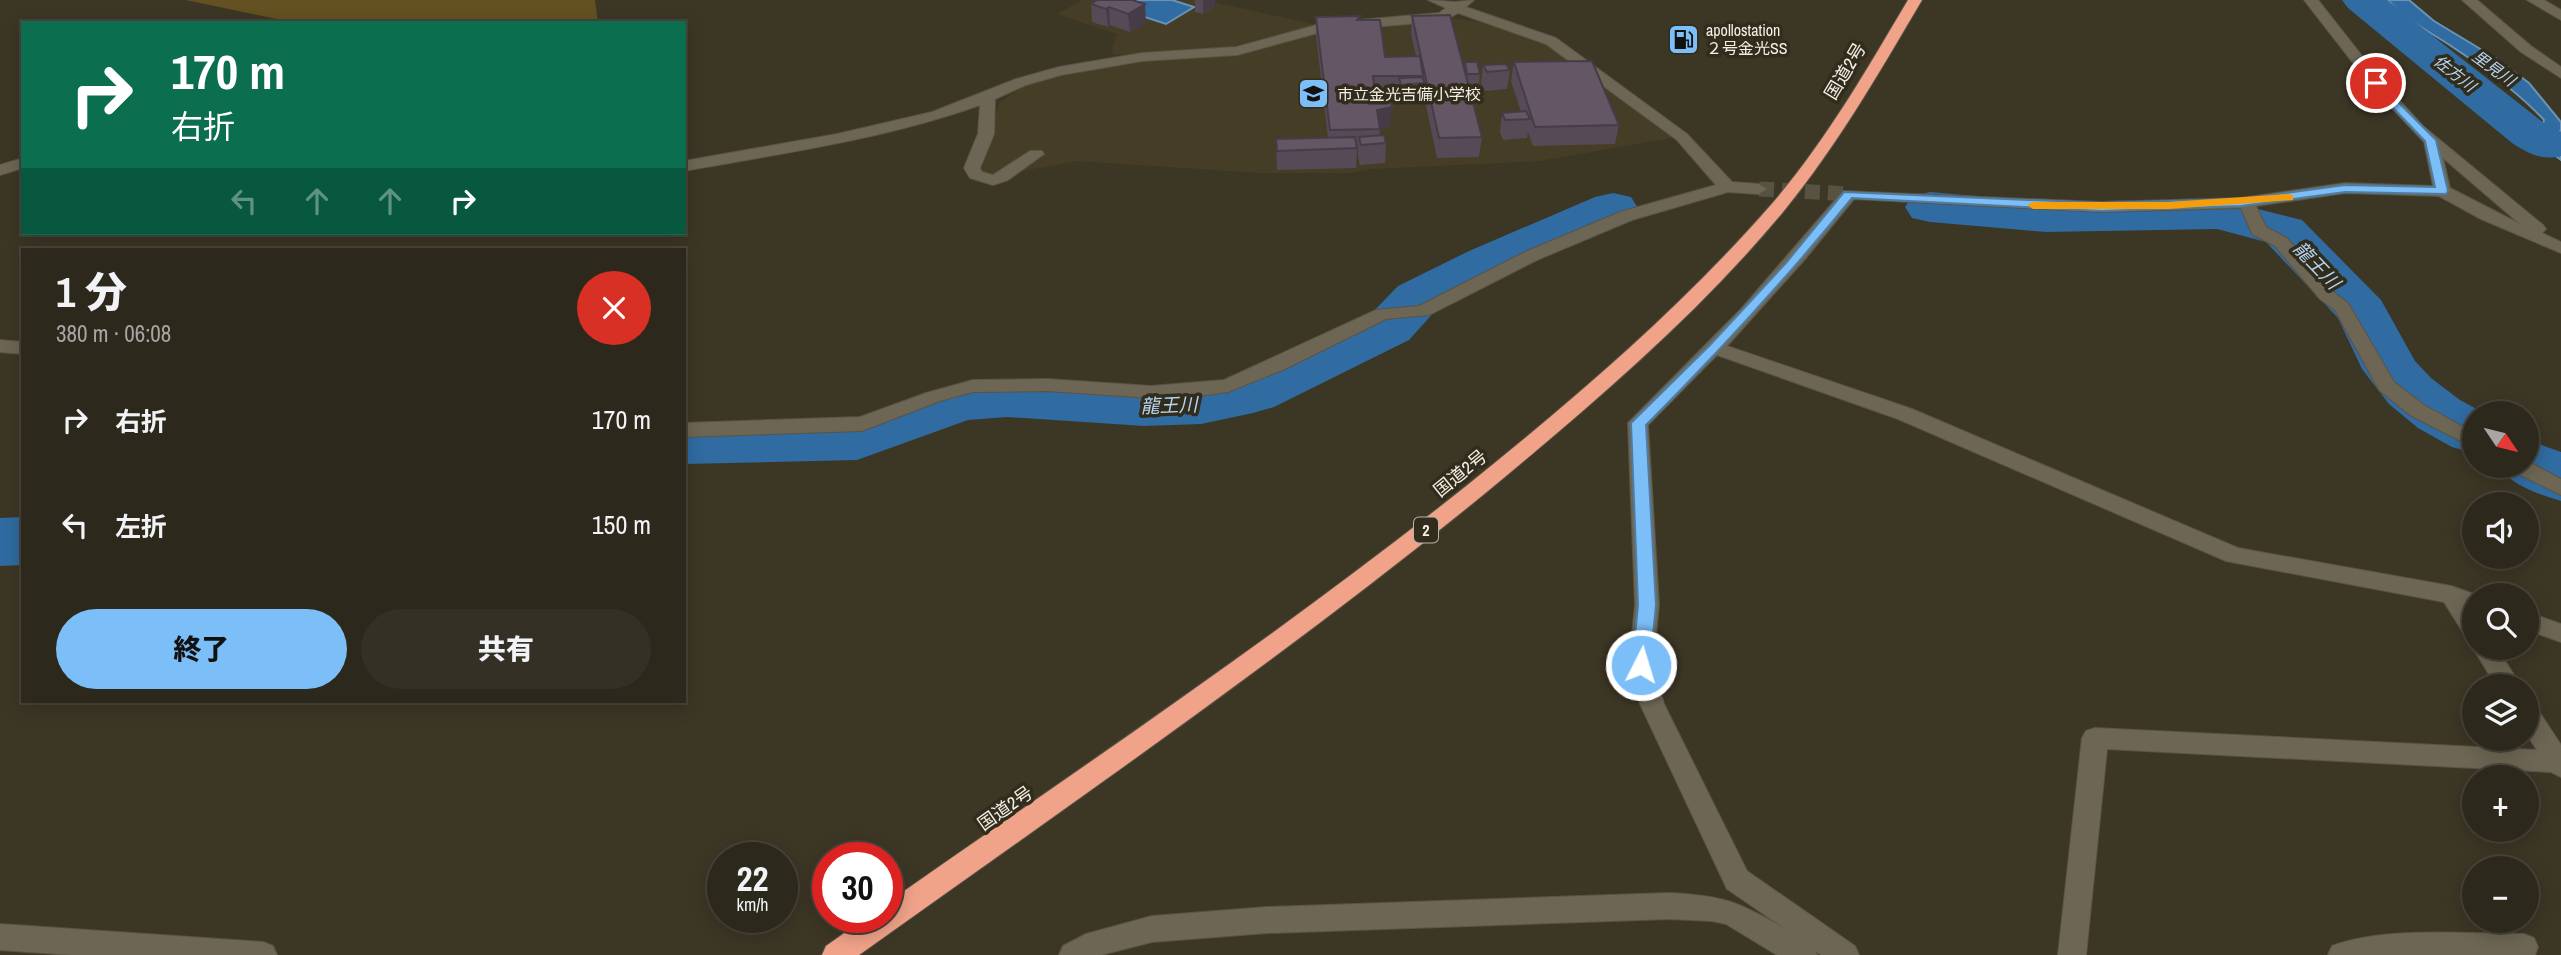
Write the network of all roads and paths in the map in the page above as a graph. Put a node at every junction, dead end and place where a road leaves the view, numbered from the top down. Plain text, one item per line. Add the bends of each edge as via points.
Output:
1 (1436, 0) edge
2 (1915, 0) edge
3 (2311, 0) edge
4 (2469, 0) edge
5 (2534, 0) edge
6 (1463, 4) edge
7 (2561, 16) edge
8 (1594, 72) junction
9 (1567, 74) edge
10 (2561, 74) edge
11 (987, 97) junction
12 (2431, 140) junction
13 (1036, 154) dead end
14 (21, 164) edge
15 (686, 166) edge
16 (0, 170) edge
17 (1727, 187) junction
18 (1759, 189) tunnel mouth
19 (2442, 191) junction
20 (2252, 215) junction
21 (2561, 248) edge
22 (0, 346) edge
23 (21, 348) edge
24 (1716, 348) junction
25 (686, 430) edge
26 (2462, 434) edge
27 (2539, 476) edge
28 (2561, 488) edge
29 (2451, 595) junction
30 (2462, 599) edge
31 (2462, 612) edge
32 (2539, 625) edge
33 (2561, 633) edge
34 (2539, 733) edge
35 (2559, 764) edge
36 (0, 937) edge
37 (2524, 947) dead end
38 (263, 955) edge
39 (836, 955) edge
40 (1073, 955) edge
41 (1803, 955) edge
42 (1845, 955) edge
43 (2072, 955) edge
44 (2342, 955) edge

1 - 6 street
2 - 39 highway, 国道2号 / 2 via 1848,112 1778,207 1705,288 1545,433 1409,544 1238,671
3 - 12 street via 2376,83
4 - 10 street
5 - 7 street
6 - 8 street via 1551,41
6 - 11 street via 1443,17 1324,27 1218,54 1104,62 1021,82
8 - 9 street
8 - 17 street via 1682,137
11 - 13 street via 989,124 972,168 976,175 993,180 1002,177
11 - 15 street via 837,139
12 - 19 street
12 - 21 street
14 - 16 street
17 - 18 street
17 - 25 street via 1615,220 1423,311 1382,314 1228,386 1151,392 973,386 862,424
19 - 20 street via 2345,188
19 - 21 street
20 - 24 street via 1849,194
20 - 26 street via 2342,307 2386,386 2417,410
22 - 23 street
24 - 29 street via 1905,414 2234,555
24 - 42 street via 1638,423 1647,605 1641,665 1651,704 1737,880
27 - 28 street
29 - 30 street
29 - 31 street
32 - 33 street
34 - 35 street
35 - 43 street via 2095,737
36 - 38 street
37 - 44 street via 2385,948
40 - 41 street via 1096,943 1152,929 1267,920 1670,906 1732,913

